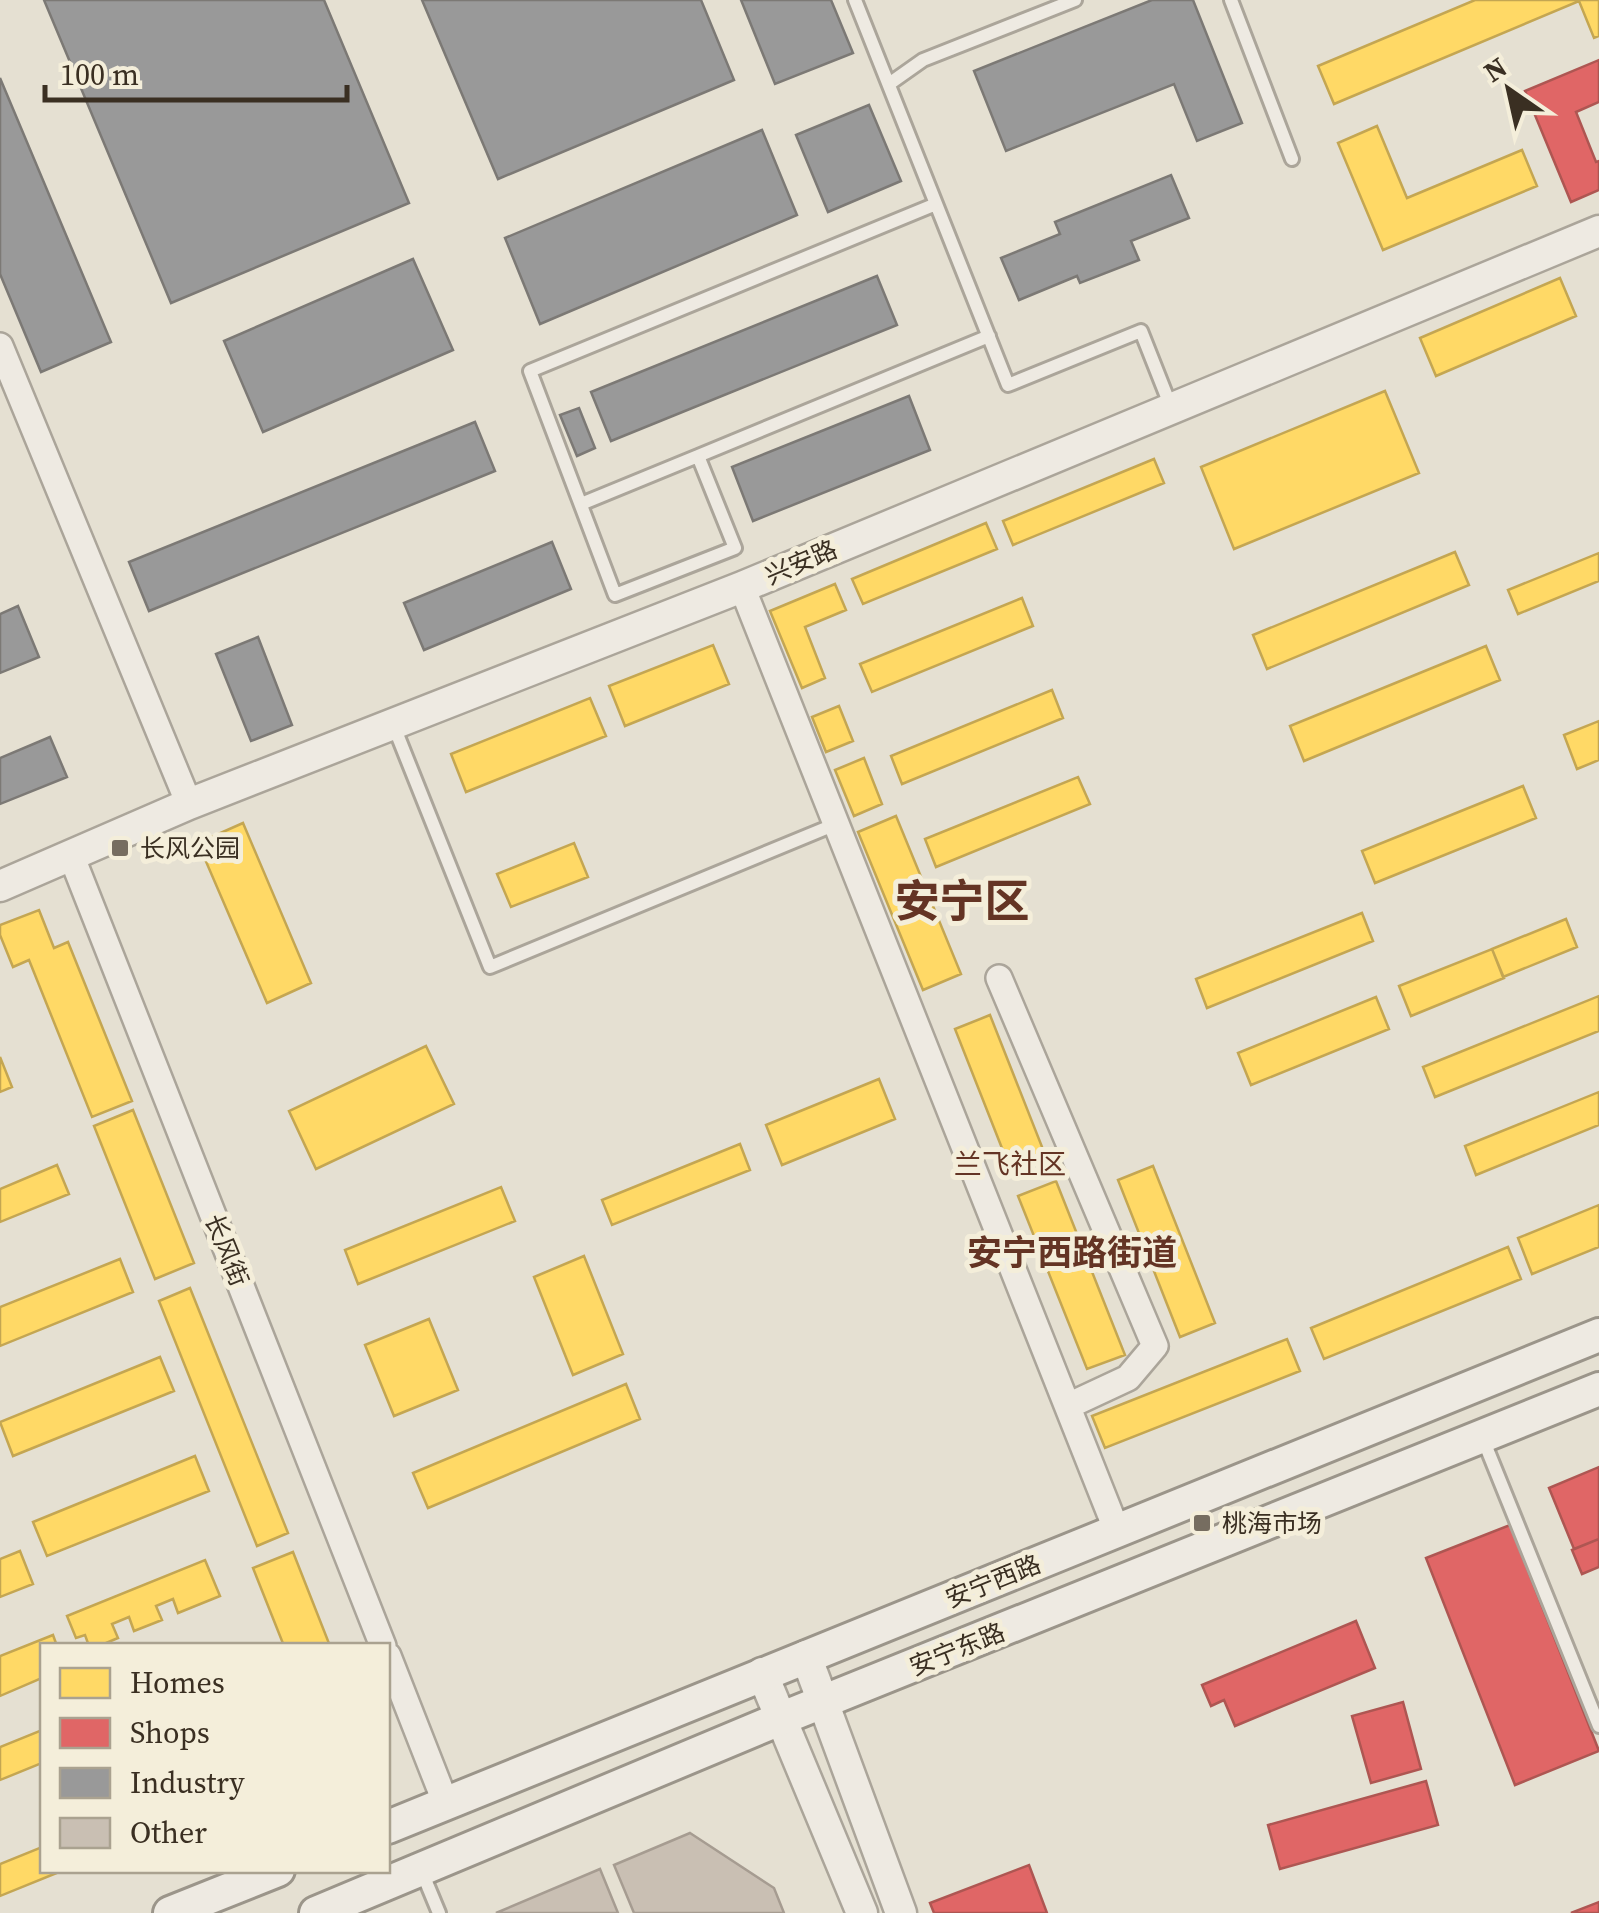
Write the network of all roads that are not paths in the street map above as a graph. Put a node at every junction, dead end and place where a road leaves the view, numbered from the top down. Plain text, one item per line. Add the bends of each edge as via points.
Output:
1 (855, 0) edge
2 (1076, 0) edge
3 (1231, 0) edge
4 (888, 84) junction
5 (1292, 158) dead end
6 (936, 204) junction
7 (1599, 230) edge
8 (989, 336) junction
9 (0, 346) edge
10 (1171, 407) junction
11 (698, 456) junction
12 (581, 504) junction
13 (742, 587) junction
14 (393, 724) junction
15 (189, 804) junction
16 (836, 824) junction
17 (72, 855) junction
18 (0, 886) edge
19 (999, 978) dead end
20 (1599, 1335) edge
21 (1599, 1389) edge
22 (1068, 1406) junction
23 (1482, 1436) junction
24 (1117, 1531) junction
25 (889, 1622) junction
26 (382, 1643) edge
27 (806, 1656) junction
28 (390, 1661) edge
29 (906, 1669) junction
30 (762, 1674) junction
31 (822, 1702) junction
32 (665, 1714) junction
33 (780, 1719) junction
34 (1599, 1726) edge
35 (681, 1760) junction
36 (446, 1804) junction
37 (390, 1826) edge
38 (421, 1870) junction
39 (270, 1873) edge
40 (170, 1913) edge
41 (316, 1913) edge
42 (439, 1913) edge
43 (862, 1913) edge
44 (901, 1913) edge

1 - 4 lane
2 - 4 lane via 924,60
3 - 5 lane
4 - 6 lane
6 - 8 lane
6 - 12 lane via 530,372
7 - 10 street, 兴安路
8 - 10 lane via 1008,384 1141,331
8 - 11 lane
9 - 15 street
10 - 13 street, 兴安路
11 - 12 lane
11 - 12 lane via 735,548 614,596
13 - 14 street, 兴安路
13 - 16 street
14 - 15 street, 兴安路
14 - 16 lane via 490,966
15 - 17 street, 兴安路
16 - 22 street
17 - 18 street, 兴安路
17 - 26 street, 长风街
19 - 22 street via 1155,1346 1128,1378
20 - 24 main road, 安宁西路
21 - 23 main road, 安宁东路
22 - 24 street
23 - 29 main road, 安宁东路
23 - 34 lane
24 - 25 main road, 安宁西路
25 - 27 main road, 安宁西路
25 - 29 main road via 891,1654
27 - 30 main road, 安宁西路
27 - 31 street
28 - 36 street
29 - 31 main road, 安宁东路
30 - 32 main road, 安宁西路
30 - 33 street
31 - 33 main road, 安宁东路
31 - 44 street
32 - 35 main road via 688,1730 690,1747
32 - 36 main road, 安宁西路
33 - 35 main road, 安宁东路
33 - 43 street
35 - 38 main road, 安宁东路
36 - 37 main road, 安宁西路
38 - 41 main road, 安宁东路
38 - 42 lane
39 - 40 main road

